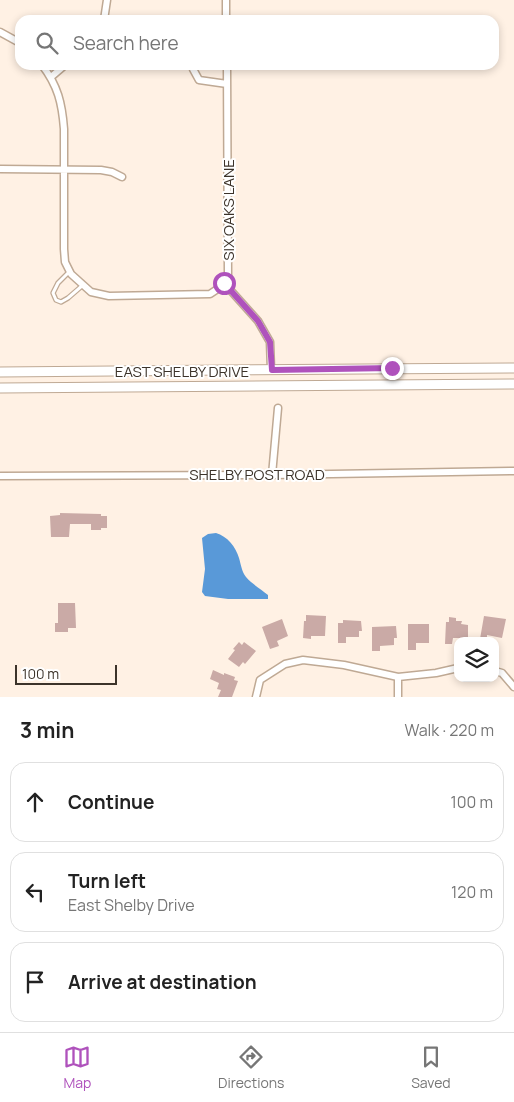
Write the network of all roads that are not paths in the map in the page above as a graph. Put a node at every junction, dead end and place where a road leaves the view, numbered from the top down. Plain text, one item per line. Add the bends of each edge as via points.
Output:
1 (107, 0) edge
2 (226, 0) edge
3 (105, 15) edge
4 (226, 15) edge
5 (0, 32) edge
6 (15, 40) edge
7 (46, 70) edge
8 (59, 70) edge
9 (193, 70) edge
10 (227, 70) edge
11 (51, 77) junction
12 (227, 84) junction
13 (0, 169) edge
14 (64, 169) junction
15 (122, 177) dead end
16 (69, 272) junction
17 (224, 283) junction
18 (83, 285) junction
19 (514, 368) edge
20 (272, 370) junction
21 (0, 372) edge
22 (514, 384) edge
23 (0, 388) edge
24 (278, 408) dead end
25 (514, 471) edge
26 (272, 475) junction
27 (0, 476) edge
28 (454, 669) edge
29 (499, 672) edge
30 (398, 677) junction
31 (514, 687) edge
32 (256, 697) edge
33 (398, 697) edge

1 - 3 street
2 - 4 street
5 - 6 street
7 - 11 street
8 - 11 street
9 - 12 street via 198,80
10 - 12 street, SIX OAKS LANE
11 - 14 street via 63,115
12 - 17 street, SIX OAKS LANE via 228,277
13 - 14 street
14 - 15 street via 101,170
14 - 16 street via 64,249
16 - 18 street, SIX OAKS LANE
16 - 18 lane via 53,293 56,300 61,302
17 - 18 street, SIX OAKS LANE via 210,294 109,296 91,292
17 - 20 street via 258,321 270,342
19 - 20 main road, EAST SHELBY DRIVE
20 - 21 main road, EAST SHELBY DRIVE
22 - 23 main road, EAST SHELBY DRIVE
24 - 26 street
25 - 26 street, SHELBY POST ROAD
26 - 27 street, SHELBY POST ROAD
28 - 30 street
29 - 31 street
30 - 32 street via 303,660 285,664 260,680
30 - 33 street

